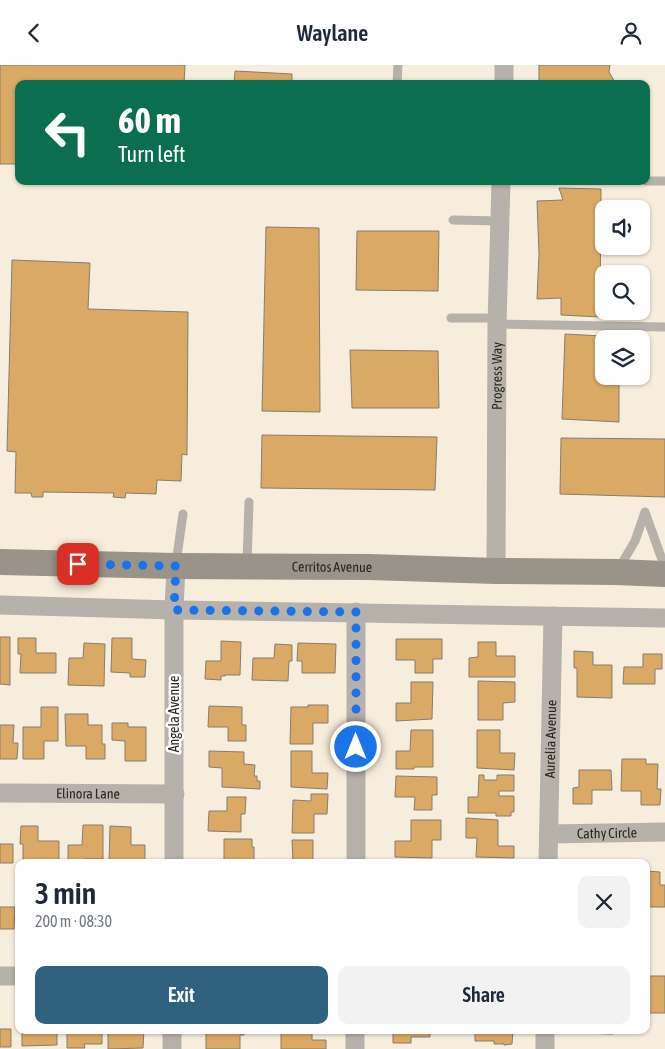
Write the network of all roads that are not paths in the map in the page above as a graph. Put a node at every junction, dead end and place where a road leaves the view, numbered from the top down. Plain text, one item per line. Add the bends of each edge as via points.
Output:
1 (398, 65) edge
2 (504, 65) edge
3 (397, 80) edge
4 (504, 80) edge
5 (650, 181) edge
6 (665, 181) edge
7 (501, 185) edge
8 (453, 221) dead end
9 (500, 221) junction
10 (451, 318) dead end
11 (497, 321) junction
12 (665, 327) edge
13 (249, 502) dead end
14 (183, 514) dead end
15 (0, 562) edge
16 (246, 565) junction
17 (176, 566) junction
18 (665, 568) edge
19 (496, 571) junction
20 (616, 572) junction
21 (665, 574) edge
22 (0, 605) edge
23 (174, 610) junction
24 (356, 612) junction
25 (553, 616) junction
26 (665, 618) edge
27 (0, 793) edge
28 (175, 794) junction
29 (665, 832) edge
30 (549, 833) junction
31 (174, 859) edge
32 (356, 859) edge
33 (548, 859) edge
34 (0, 976) edge
35 (15, 976) edge
36 (172, 1034) edge
37 (355, 1034) edge
38 (545, 1034) edge
39 (172, 1049) edge
40 (355, 1049) edge
41 (545, 1049) edge

1 - 3 lane
2 - 4 street
5 - 6 lane
7 - 9 street, Progress Way
8 - 9 lane
9 - 11 street, Progress Way
10 - 11 lane
11 - 12 lane
11 - 19 street, Progress Way
13 - 16 lane
14 - 17 lane
15 - 17 main road, Cerritos Avenue
16 - 17 main road, Cerritos Avenue
16 - 19 main road, Cerritos Avenue
17 - 23 street, Angela Avenue
18 - 20 lane via 645,512 635,541
19 - 20 main road, Cerritos Avenue
20 - 21 main road, Cerritos Avenue
22 - 23 street
23 - 24 street
23 - 28 street, Angela Avenue
24 - 25 street
24 - 32 street
25 - 26 street
25 - 30 street, Aurelia Avenue
27 - 28 street, Elinora Lane
28 - 31 street, Angela Avenue
29 - 30 street, Cathy Circle
30 - 33 street, Aurelia Avenue
34 - 35 street
36 - 39 street
37 - 40 street
38 - 41 street

